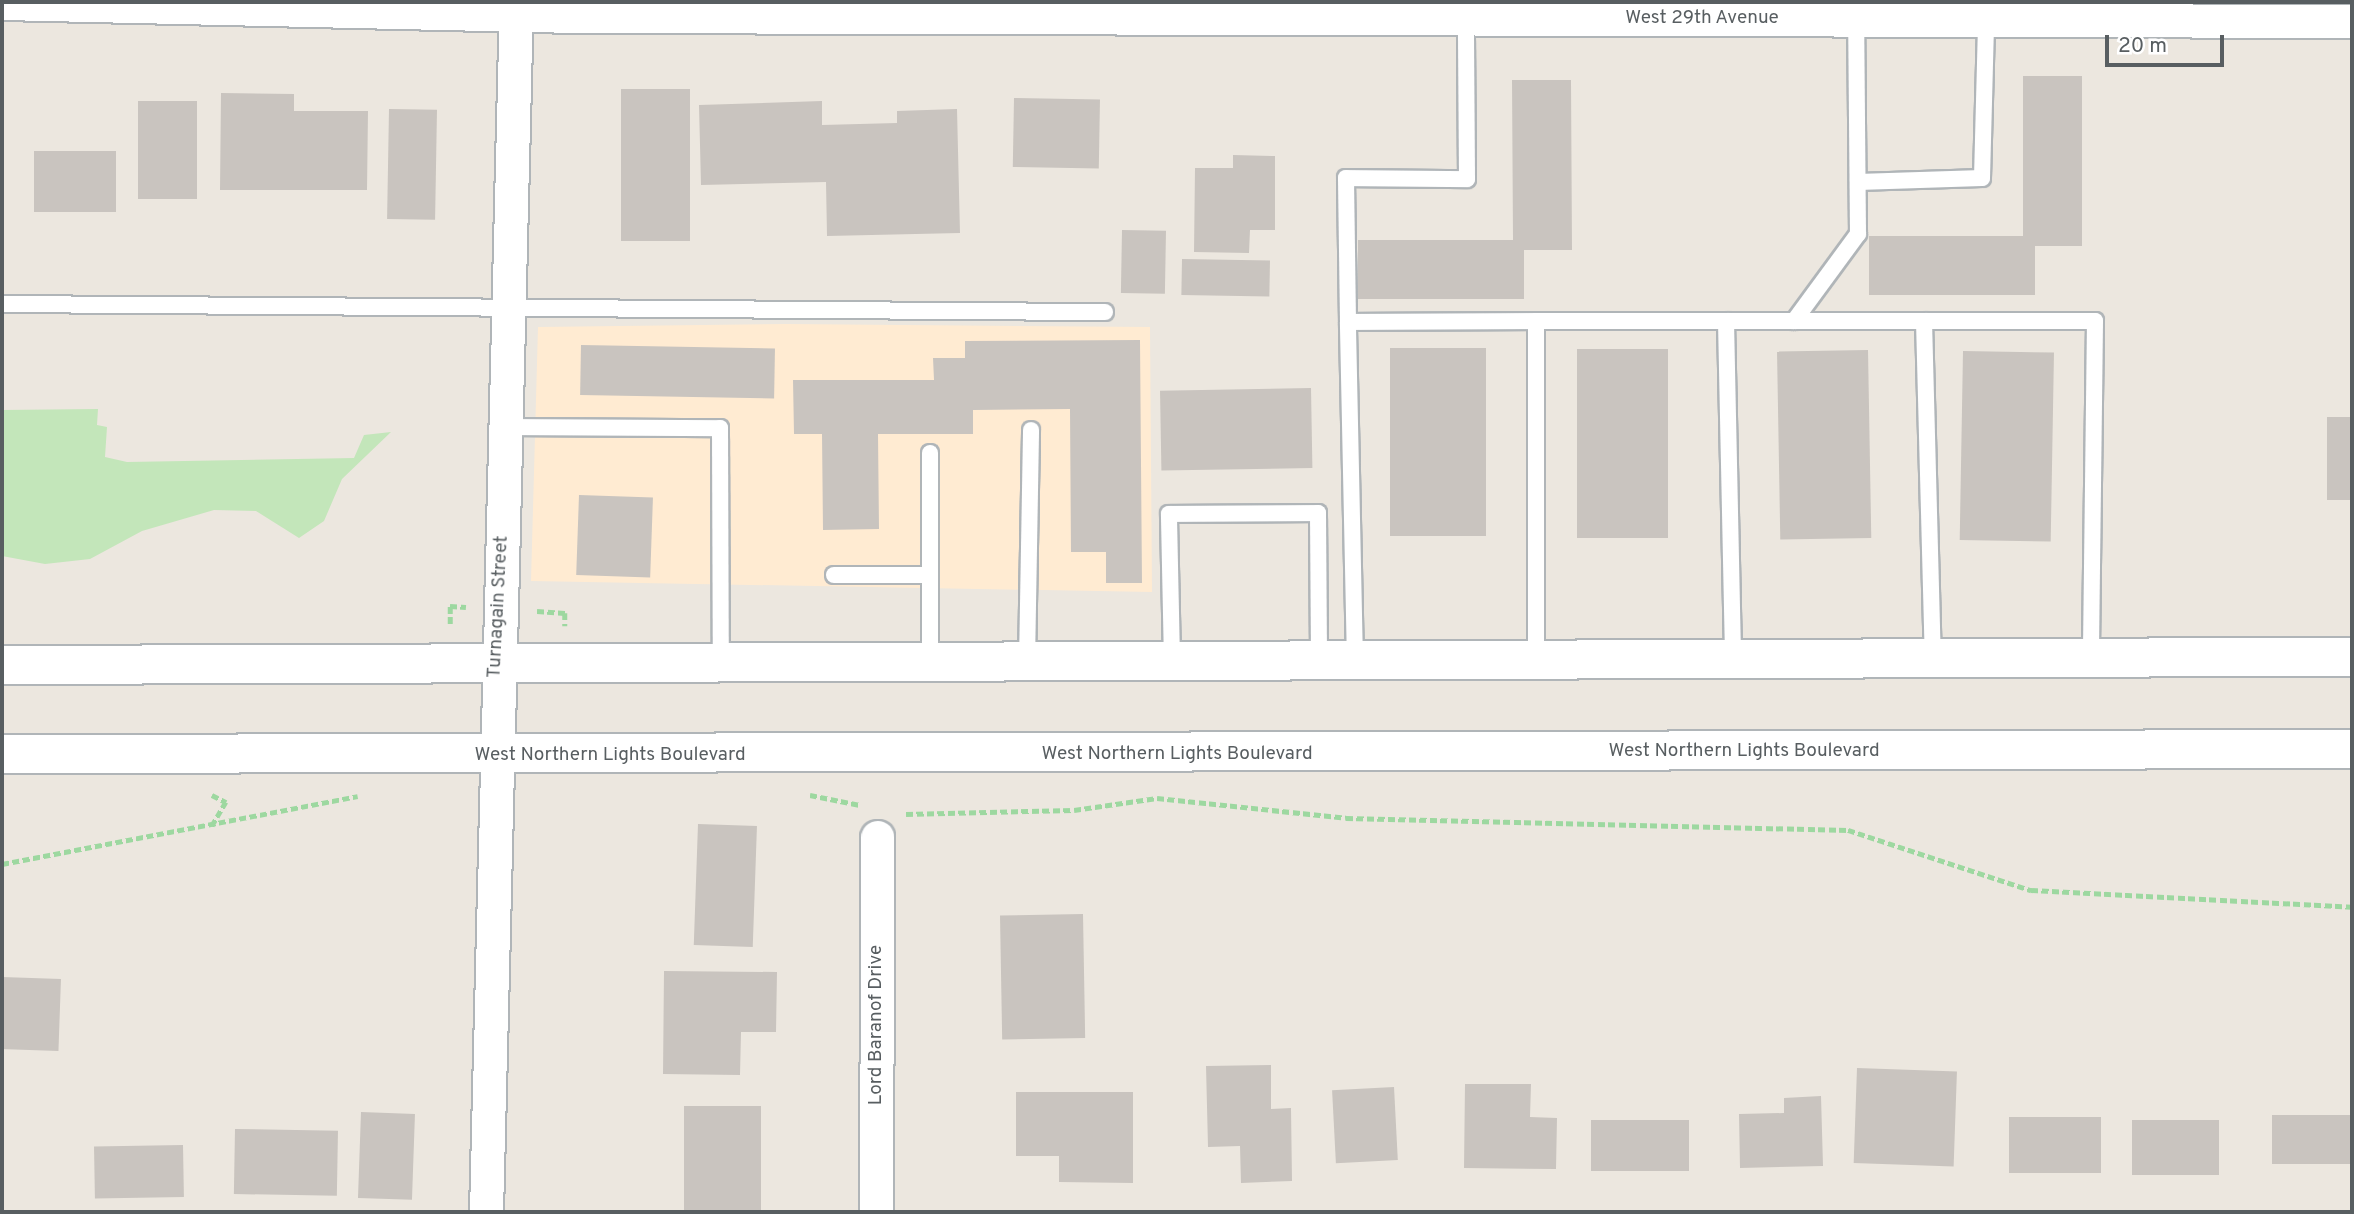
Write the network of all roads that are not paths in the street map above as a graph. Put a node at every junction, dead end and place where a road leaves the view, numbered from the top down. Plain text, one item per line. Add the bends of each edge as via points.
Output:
1 (2, 3) edge
2 (516, 6) edge
3 (1466, 18) junction
4 (1856, 20) junction
5 (1986, 20) junction
6 (2352, 21) edge
7 (1858, 182) junction
8 (2, 304) edge
9 (512, 305) junction
10 (1105, 312) dead end
11 (1536, 321) junction
12 (1726, 321) junction
13 (1794, 321) junction
14 (1924, 321) junction
15 (1348, 322) junction
16 (508, 427) junction
17 (1031, 430) dead end
18 (930, 453) dead end
19 (834, 575) dead end
20 (930, 575) junction
21 (2352, 657) edge
22 (2091, 658) junction
23 (1933, 660) junction
24 (1732, 661) junction
25 (1536, 662) junction
26 (1337, 663) junction
27 (496, 664) junction
28 (721, 664) junction
29 (1172, 664) junction
30 (2, 665) edge
31 (930, 665) junction
32 (1027, 665) junction
33 (2352, 749) edge
34 (2, 754) edge
35 (493, 756) junction
36 (876, 822) road end
37 (486, 1212) edge
38 (876, 1212) edge

1 - 2 street, West 29th Avenue
2 - 3 street, West 29th Avenue via 591,16
2 - 9 street, Turnagain Street
3 - 4 street, West 29th Avenue
3 - 15 lane via 1467,179 1346,178
4 - 5 street, West 29th Avenue
4 - 7 lane
5 - 6 street, West 29th Avenue
5 - 7 lane via 1982,178
7 - 13 lane via 1858,234
8 - 9 lane
9 - 10 lane
9 - 16 street, Turnagain Street
11 - 12 lane
11 - 15 lane
11 - 25 lane
12 - 13 lane
12 - 24 lane
13 - 14 lane
14 - 22 lane via 2095,321
14 - 23 lane
15 - 26 lane
16 - 27 street, Turnagain Street
16 - 28 lane via 720,428
17 - 32 lane
18 - 20 lane
19 - 20 lane
20 - 31 lane
21 - 22 main road
22 - 23 main road
23 - 24 main road
24 - 25 main road
25 - 26 main road
26 - 29 main road
26 - 29 lane via 1318,513 1169,514
27 - 28 main road
27 - 30 main road
27 - 35 street, Turnagain Street
28 - 31 main road
29 - 32 main road
31 - 32 main road
33 - 35 main road, West Northern Lights Boulevard
34 - 35 main road, West Northern Lights Boulevard
35 - 37 street, Turnagain Street
36 - 38 street, Lord Baranof Drive

